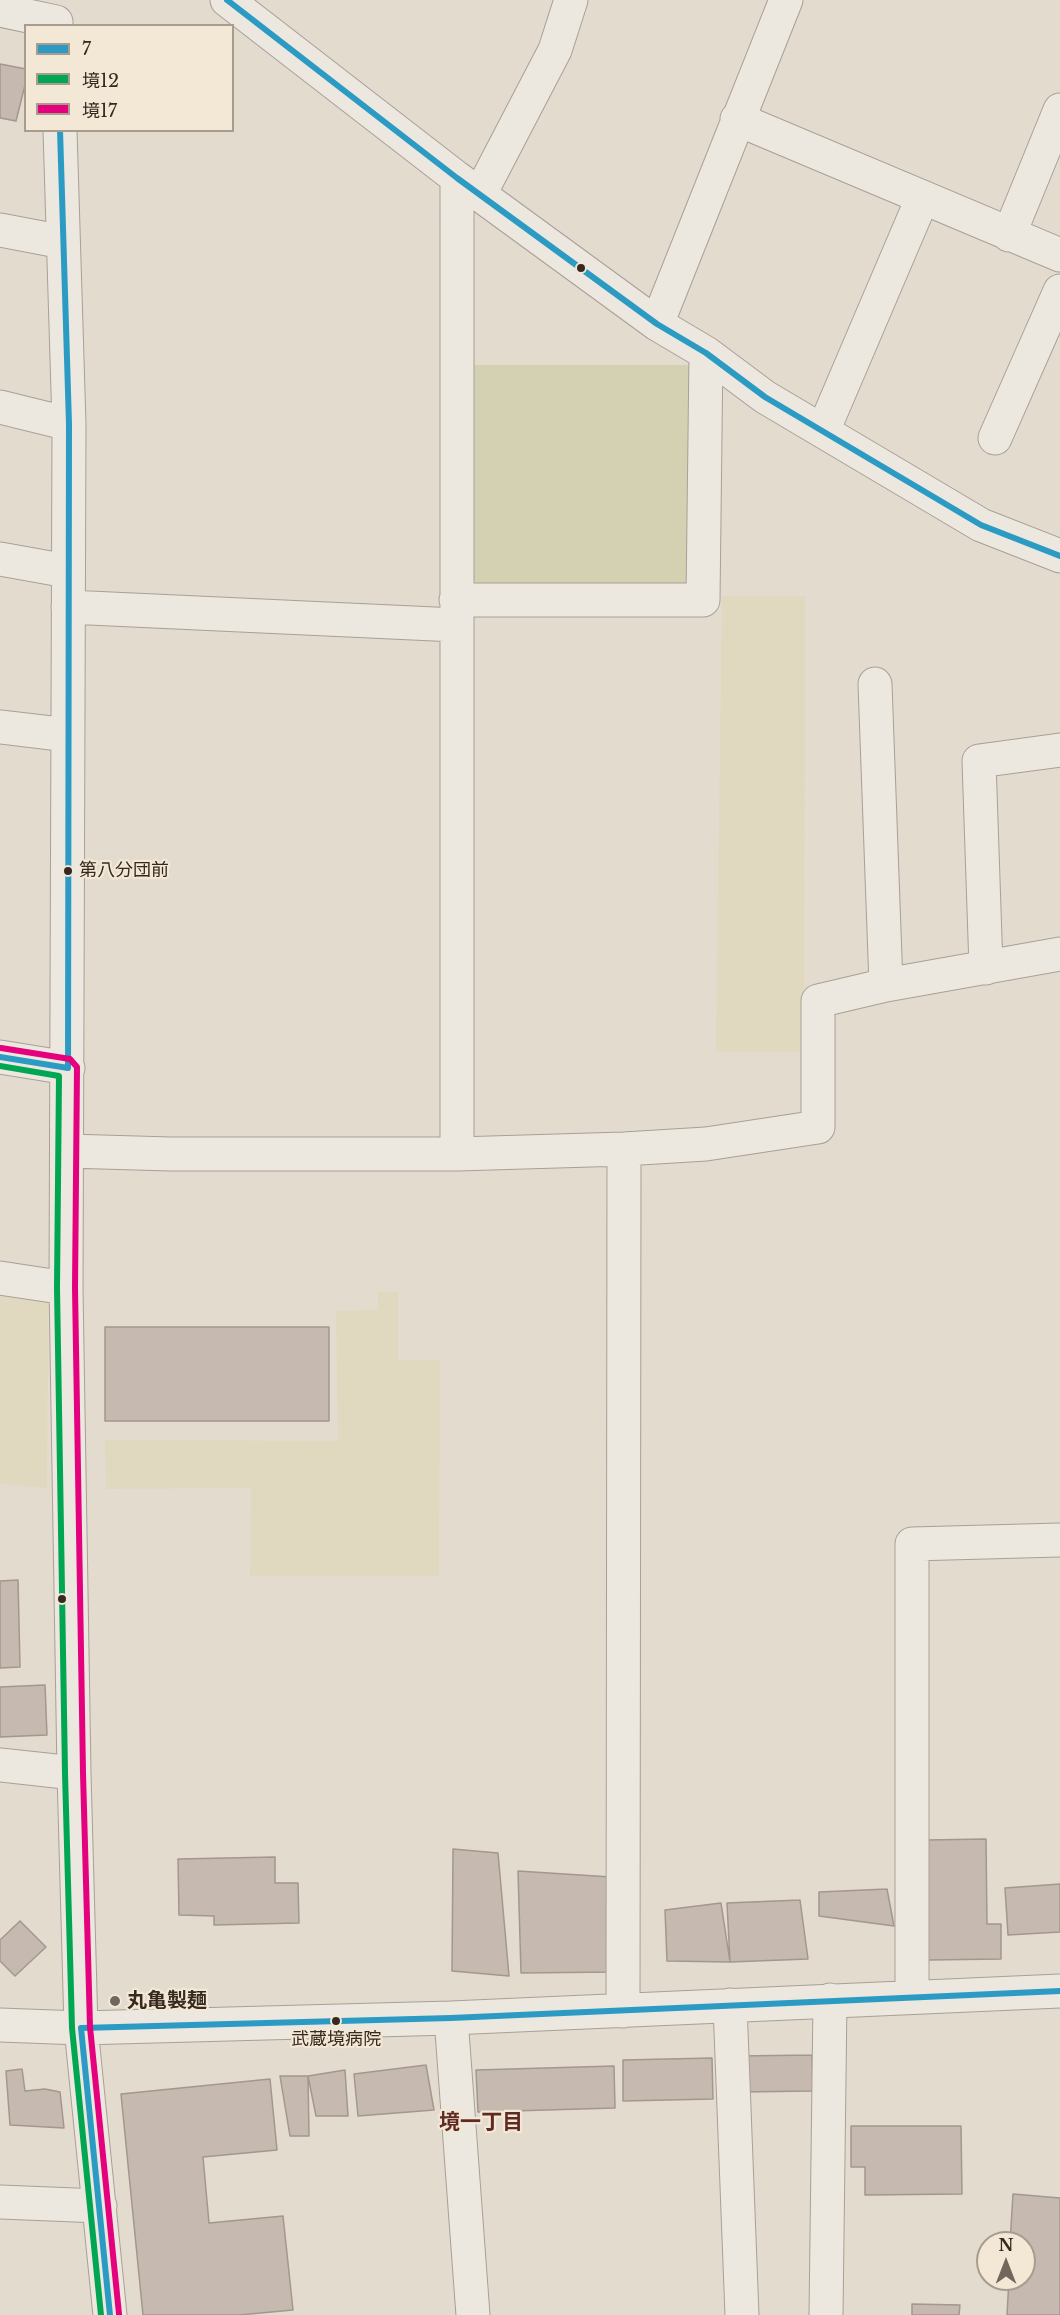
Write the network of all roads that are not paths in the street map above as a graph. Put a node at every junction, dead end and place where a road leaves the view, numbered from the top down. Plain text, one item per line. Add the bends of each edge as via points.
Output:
1 (227, 0) edge
2 (571, 0) edge
3 (786, 0) edge
4 (0, 10) edge
5 (56, 16) edge
6 (1060, 110) edge
7 (737, 119) junction
8 (60, 132) edge
9 (469, 186) junction
10 (922, 199) junction
11 (0, 230) edge
12 (1009, 235) junction
13 (63, 242) junction
14 (1060, 255) edge
15 (1060, 291) edge
16 (657, 324) junction
17 (705, 353) junction
18 (0, 408) edge
19 (69, 424) junction
20 (823, 431) junction
21 (995, 438) dead end
22 (1060, 556) edge
23 (0, 559) edge
24 (67, 571) junction
25 (68, 607) junction
26 (456, 612) junction
27 (875, 684) dead end
28 (0, 727) edge
29 (68, 735) junction
30 (1060, 750) edge
31 (1060, 954) edge
32 (986, 968) junction
33 (886, 985) junction
34 (0, 1057) edge
35 (68, 1068) junction
36 (624, 1149) junction
37 (67, 1151) junction
38 (457, 1154) junction
39 (0, 1278) edge
40 (66, 1288) junction
41 (1060, 1540) edge
42 (0, 1765) edge
43 (74, 1773) junction
44 (1060, 1991) edge
45 (912, 1997) junction
46 (830, 2000) junction
47 (730, 2005) junction
48 (622, 2011) junction
49 (451, 2018) junction
50 (0, 2025) edge
51 (81, 2028) junction
52 (0, 2202) edge
53 (100, 2206) junction
54 (110, 2315) edge
55 (473, 2315) edge
56 (742, 2315) edge
57 (826, 2315) edge

1 - 9 street
2 - 9 street via 555,50
3 - 7 street
4 - 5 street
6 - 12 street
7 - 10 street
7 - 16 street
8 - 13 street
9 - 16 street
9 - 26 street
10 - 12 street
10 - 20 street
11 - 13 street
12 - 14 street
13 - 19 street
15 - 21 street
16 - 17 street
17 - 20 street via 765,397
17 - 26 street via 703,600
18 - 19 street
19 - 24 street
20 - 22 street via 981,525
23 - 24 street
24 - 25 street
25 - 26 street
25 - 29 street
26 - 38 street
27 - 33 street
28 - 29 street
29 - 35 street
30 - 32 street via 979,761
31 - 32 street
32 - 33 street
33 - 36 street via 819,1001 818,1127 706,1144
34 - 35 street
35 - 37 street
36 - 38 street
36 - 48 street
37 - 38 street
37 - 40 street
39 - 40 street
40 - 43 street
41 - 45 street via 912,1544
42 - 43 street
43 - 51 street
44 - 45 street
45 - 46 street
46 - 47 street
46 - 57 street
47 - 48 street
47 - 56 street
48 - 49 street
49 - 51 street
49 - 55 street
50 - 51 street
51 - 53 street
52 - 53 street
53 - 54 street

